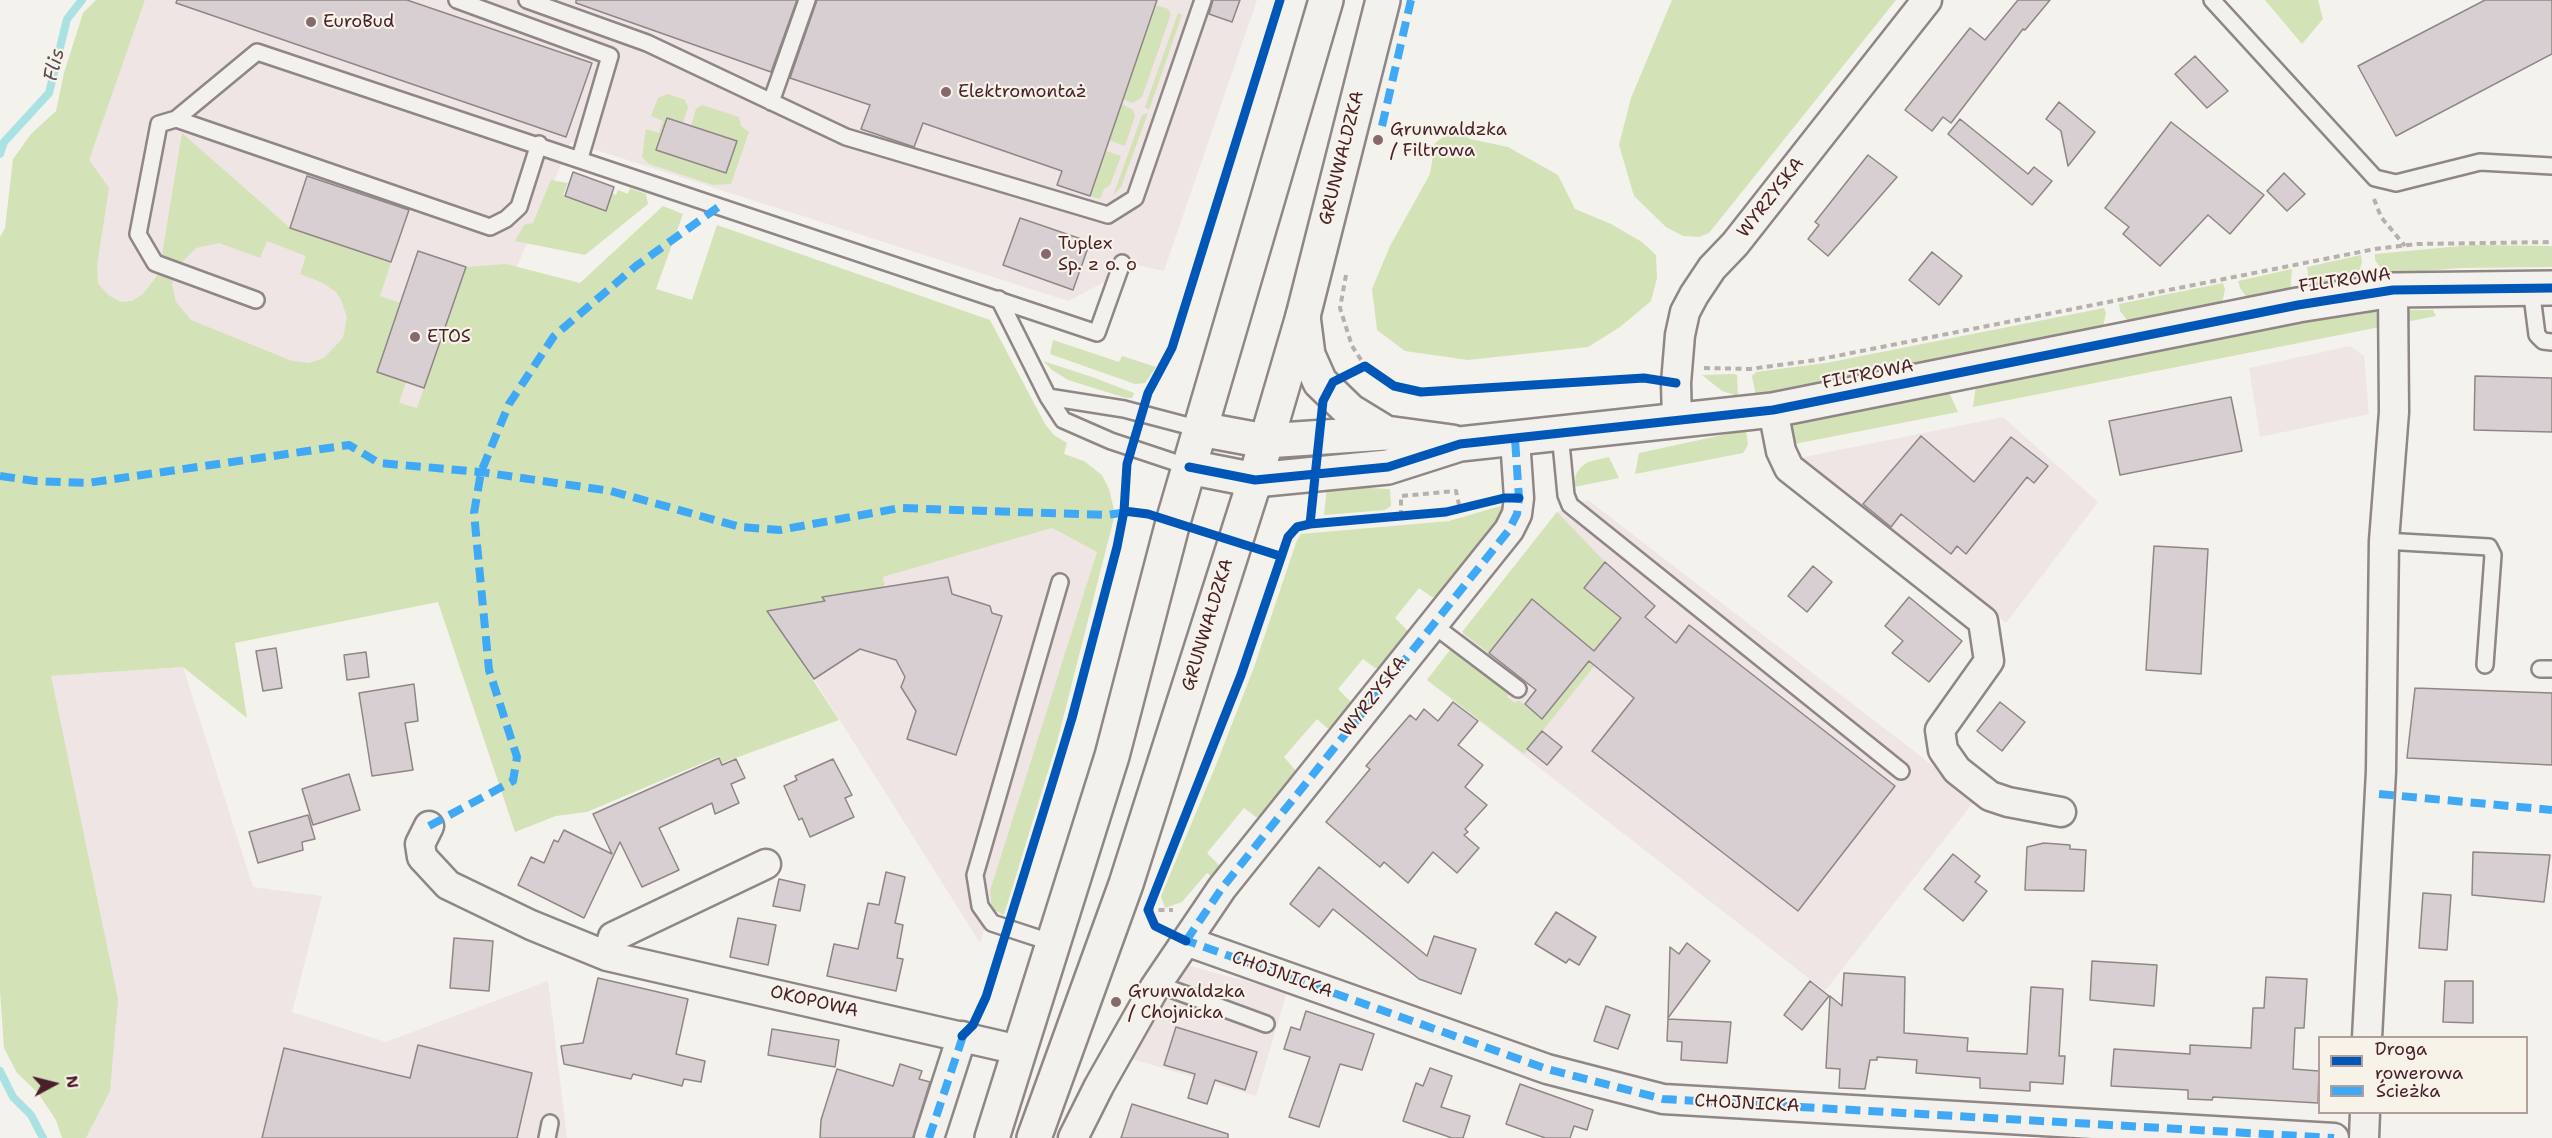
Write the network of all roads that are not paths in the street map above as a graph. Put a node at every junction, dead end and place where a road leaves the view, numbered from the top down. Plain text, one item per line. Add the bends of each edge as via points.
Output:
1 (457, 0) edge
2 (527, 0) edge
3 (807, 0) edge
4 (1203, 0) edge
5 (1324, 0) edge
6 (1383, 0) edge
7 (1927, 0) edge
8 (2212, 0) edge
9 (771, 102) junction
10 (176, 119) junction
11 (539, 144) junction
12 (580, 158) junction
13 (2552, 166) edge
14 (1122, 263) dead end
15 (2542, 288) edge
16 (2393, 290) junction
17 (999, 298) junction
18 (256, 300) dead end
19 (1303, 316) junction
20 (2552, 342) edge
21 (1048, 397) junction
22 (1773, 410) junction
23 (1677, 420) junction
24 (1200, 429) junction
25 (1386, 433) junction
26 (1560, 434) junction
27 (1515, 439) junction
28 (1265, 441) junction
29 (1460, 444) junction
30 (1189, 467) junction
31 (1255, 480) junction
32 (2384, 541) junction
33 (1060, 582) dead end
34 (1432, 624) junction
35 (2485, 665) dead end
36 (1518, 688) dead end
37 (1901, 771) dead end
38 (2061, 812) dead end
39 (429, 826) dead end
40 (766, 864) dead end
41 (1186, 941) junction
42 (1053, 943) junction
43 (608, 956) junction
44 (1157, 984) junction
45 (1266, 1024) dead end
46 (962, 1036) junction
47 (2367, 1036) edge
48 (1019, 1050) junction
49 (2365, 1114) edge
50 (928, 1138) edge
51 (992, 1138) edge
52 (1034, 1138) edge
53 (1073, 1138) edge
54 (2334, 1138) edge
55 (2364, 1138) edge

1 - 12 lane via 610,56
2 - 9 lane via 647,43
3 - 9 lane
4 - 9 lane via 1135,198 1108,215 846,137
5 - 24 main road
6 - 19 main road, GRUNWALDZKA
7 - 23 street, WYRZYSKA via 1694,295 1680,334
8 - 13 lane via 2375,178 2396,183 2473,163
10 - 11 lane via 257,52
10 - 11 lane via 490,227 519,207
10 - 18 lane via 159,124 138,234 155,263
11 - 12 lane
12 - 17 lane
14 - 17 lane via 1097,333
15 - 16 main road, FILTROWA
15 - 20 lane via 2537,336
16 - 22 main road, FILTROWA via 2298,305
16 - 32 street via 2394,412
17 - 21 lane
19 - 25 main road via 1308,355 1320,381 1350,411
19 - 28 main road, GRUNWALDZKA
21 - 24 lane via 1114,407
21 - 30 lane via 1063,420 1074,427
22 - 23 main road, FILTROWA
22 - 38 street via 1781,451 1789,468 1983,621 1989,661 1940,730 1943,750 1957,770 1990,796
23 - 26 main road, FILTROWA
24 - 28 main road, FILTROWA
24 - 30 main road
25 - 28 main road, FILTROWA
25 - 29 main road, FILTROWA
26 - 27 main road, FILTROWA
26 - 37 lane via 1570,505
27 - 29 main road, FILTROWA
27 - 34 street, WYRZYSKA via 1517,514 1509,530
28 - 31 main road, GRUNWALDZKA
29 - 31 main road, FILTROWA via 1388,467
30 - 31 main road, FILTROWA
30 - 42 main road via 1112,756
31 - 52 main road, GRUNWALDZKA via 1126,884
32 - 35 lane via 2488,547 2493,555
32 - 47 street via 2381,771
33 - 42 lane via 975,875 980,906 993,923
34 - 36 lane
34 - 41 street, WYRZYSKA via 1222,888
39 - 43 street, OKOPOWA via 420,844 422,857 448,885
40 - 43 street via 613,937
41 - 44 street, WYRZYSKA
41 - 54 street, CHOJNICKA via 1546,1069 1663,1099
42 - 48 main road
43 - 46 street, OKOPOWA
44 - 45 lane
44 - 53 street, WYRZYSKA
46 - 48 street, OKOPOWA
46 - 50 street
48 - 51 main road
49 - 55 street

